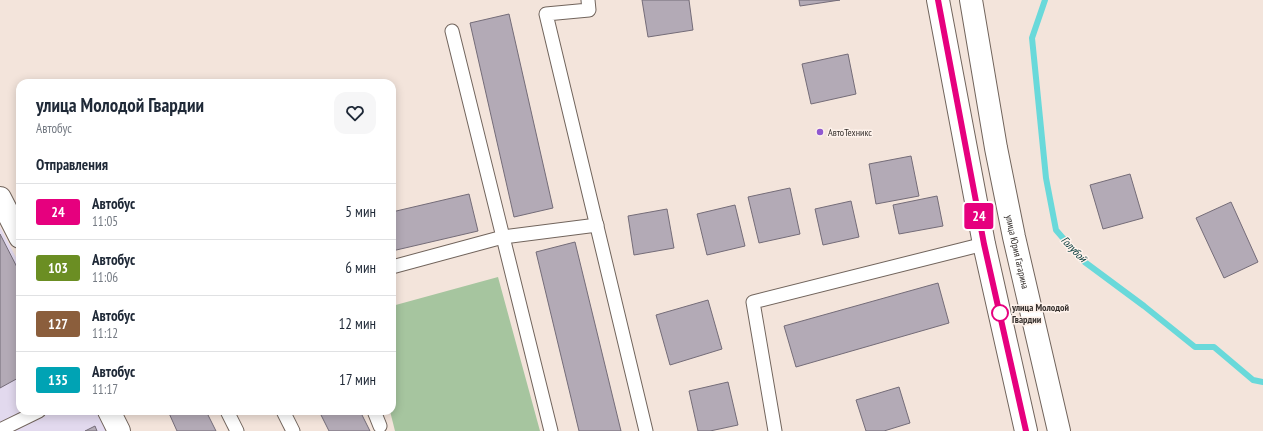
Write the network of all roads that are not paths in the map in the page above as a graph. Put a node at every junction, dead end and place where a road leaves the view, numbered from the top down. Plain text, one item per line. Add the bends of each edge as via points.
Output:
1 (588, 0) edge
2 (933, 0) edge
3 (971, 0) edge
4 (940, 10) edge
5 (452, 31) dead end
6 (1, 201) edge
7 (16, 211) edge
8 (598, 225) junction
9 (16, 229) edge
10 (503, 237) junction
11 (984, 244) junction
12 (396, 266) edge
13 (31, 415) edge
14 (111, 415) edge
15 (229, 415) edge
16 (285, 415) edge
17 (376, 415) edge
18 (380, 426) dead end
19 (0, 430) edge
20 (120, 431) edge
21 (237, 431) edge
22 (293, 431) edge
23 (551, 431) edge
24 (646, 431) edge
25 (775, 431) edge
26 (1026, 431) edge
27 (1059, 431) edge

1 - 8 lane via 589,10 546,14
2 - 4 main road
3 - 27 main road, улица Юрия Гагарина via 1012,229
4 - 11 main road
5 - 10 lane
6 - 7 lane via 10,198
6 - 9 main road
8 - 10 lane
8 - 24 lane
10 - 12 lane
10 - 23 lane
11 - 25 lane via 753,302
11 - 26 main road
13 - 19 lane
14 - 20 main road
15 - 21 lane
16 - 22 lane
17 - 18 lane

